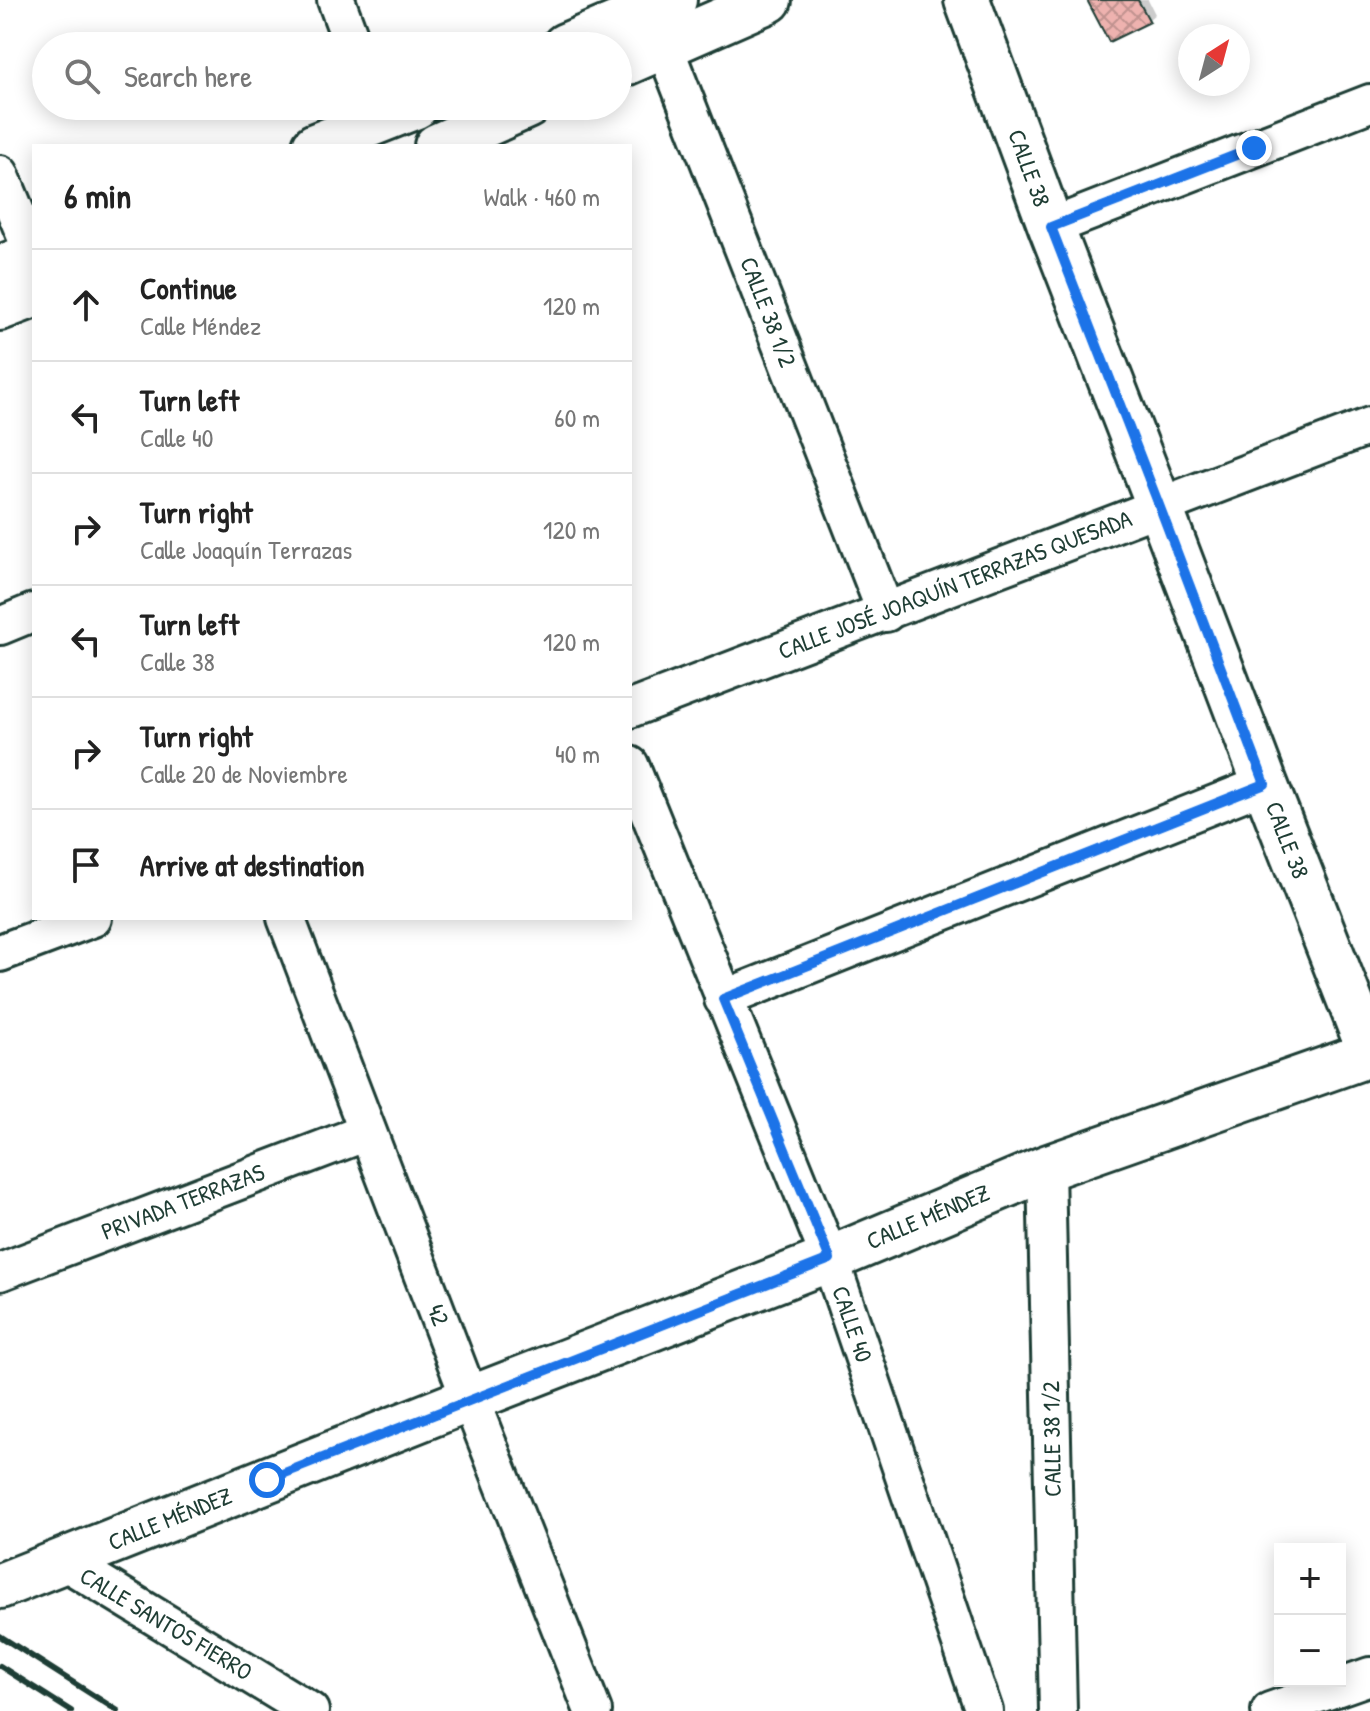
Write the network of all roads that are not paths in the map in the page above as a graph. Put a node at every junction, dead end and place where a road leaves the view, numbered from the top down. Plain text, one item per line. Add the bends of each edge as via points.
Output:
1 (336, 0) edge
2 (769, 0) edge
3 (967, 0) edge
4 (662, 19) edge
5 (348, 32) edge
6 (615, 32) edge
7 (632, 51) edge
8 (1370, 103) edge
9 (391, 120) edge
10 (496, 120) edge
11 (321, 144) edge
12 (442, 144) edge
13 (0, 174) edge
14 (1051, 227) junction
15 (32, 250) edge
16 (32, 256) edge
17 (0, 268) edge
18 (32, 296) edge
19 (0, 308) edge
20 (1370, 426) edge
21 (1159, 505) junction
22 (32, 613) edge
23 (886, 613) junction
24 (0, 626) edge
25 (632, 708) edge
26 (632, 770) edge
27 (1265, 784) junction
28 (88, 920) edge
29 (287, 920) edge
30 (0, 953) edge
31 (723, 999) junction
32 (1370, 1053) edge
33 (367, 1132) junction
34 (1046, 1168) junction
35 (830, 1259) junction
36 (0, 1272) edge
37 (470, 1399) junction
38 (64, 1561) junction
39 (0, 1586) edge
40 (1370, 1676) edge
41 (310, 1711) edge
42 (593, 1711) edge
43 (984, 1711) edge
44 (1058, 1711) edge
45 (1270, 1711) edge

1 - 5 street
2 - 4 street
3 - 14 street, CALLE 38
4 - 6 street
4 - 7 street
4 - 23 street, CALLE 38 1/2
8 - 14 street
9 - 11 street
10 - 12 street
13 - 15 street
14 - 21 street, CALLE 38
16 - 17 street
18 - 19 street
20 - 21 street, CALLE JOSÉ JOAQUÍN TERRAZAS QUESADA
21 - 23 street, CALLE JOSÉ JOAQUÍN TERRAZAS QUESADA
21 - 27 street, CALLE 38
22 - 24 street
23 - 25 street, CALLE JOSÉ JOAQUÍN TERRAZAS QUESADA
26 - 31 street, CALLE 40
27 - 31 street
27 - 32 street, CALLE 38
28 - 30 street
29 - 33 street, 42
31 - 35 street, CALLE 40
32 - 34 street, CALLE MÉNDEZ
33 - 36 street, PRIVADA TERRAZAS
33 - 37 street, 42
34 - 35 street, CALLE MÉNDEZ
34 - 44 street, CALLE 38 1/2
35 - 37 street, CALLE MÉNDEZ
35 - 43 street, CALLE 40
37 - 38 street, CALLE MÉNDEZ
37 - 42 street, 42
38 - 39 street, CALLE MÉNDEZ
38 - 41 street, CALLE SANTOS FIERRO
40 - 45 street

